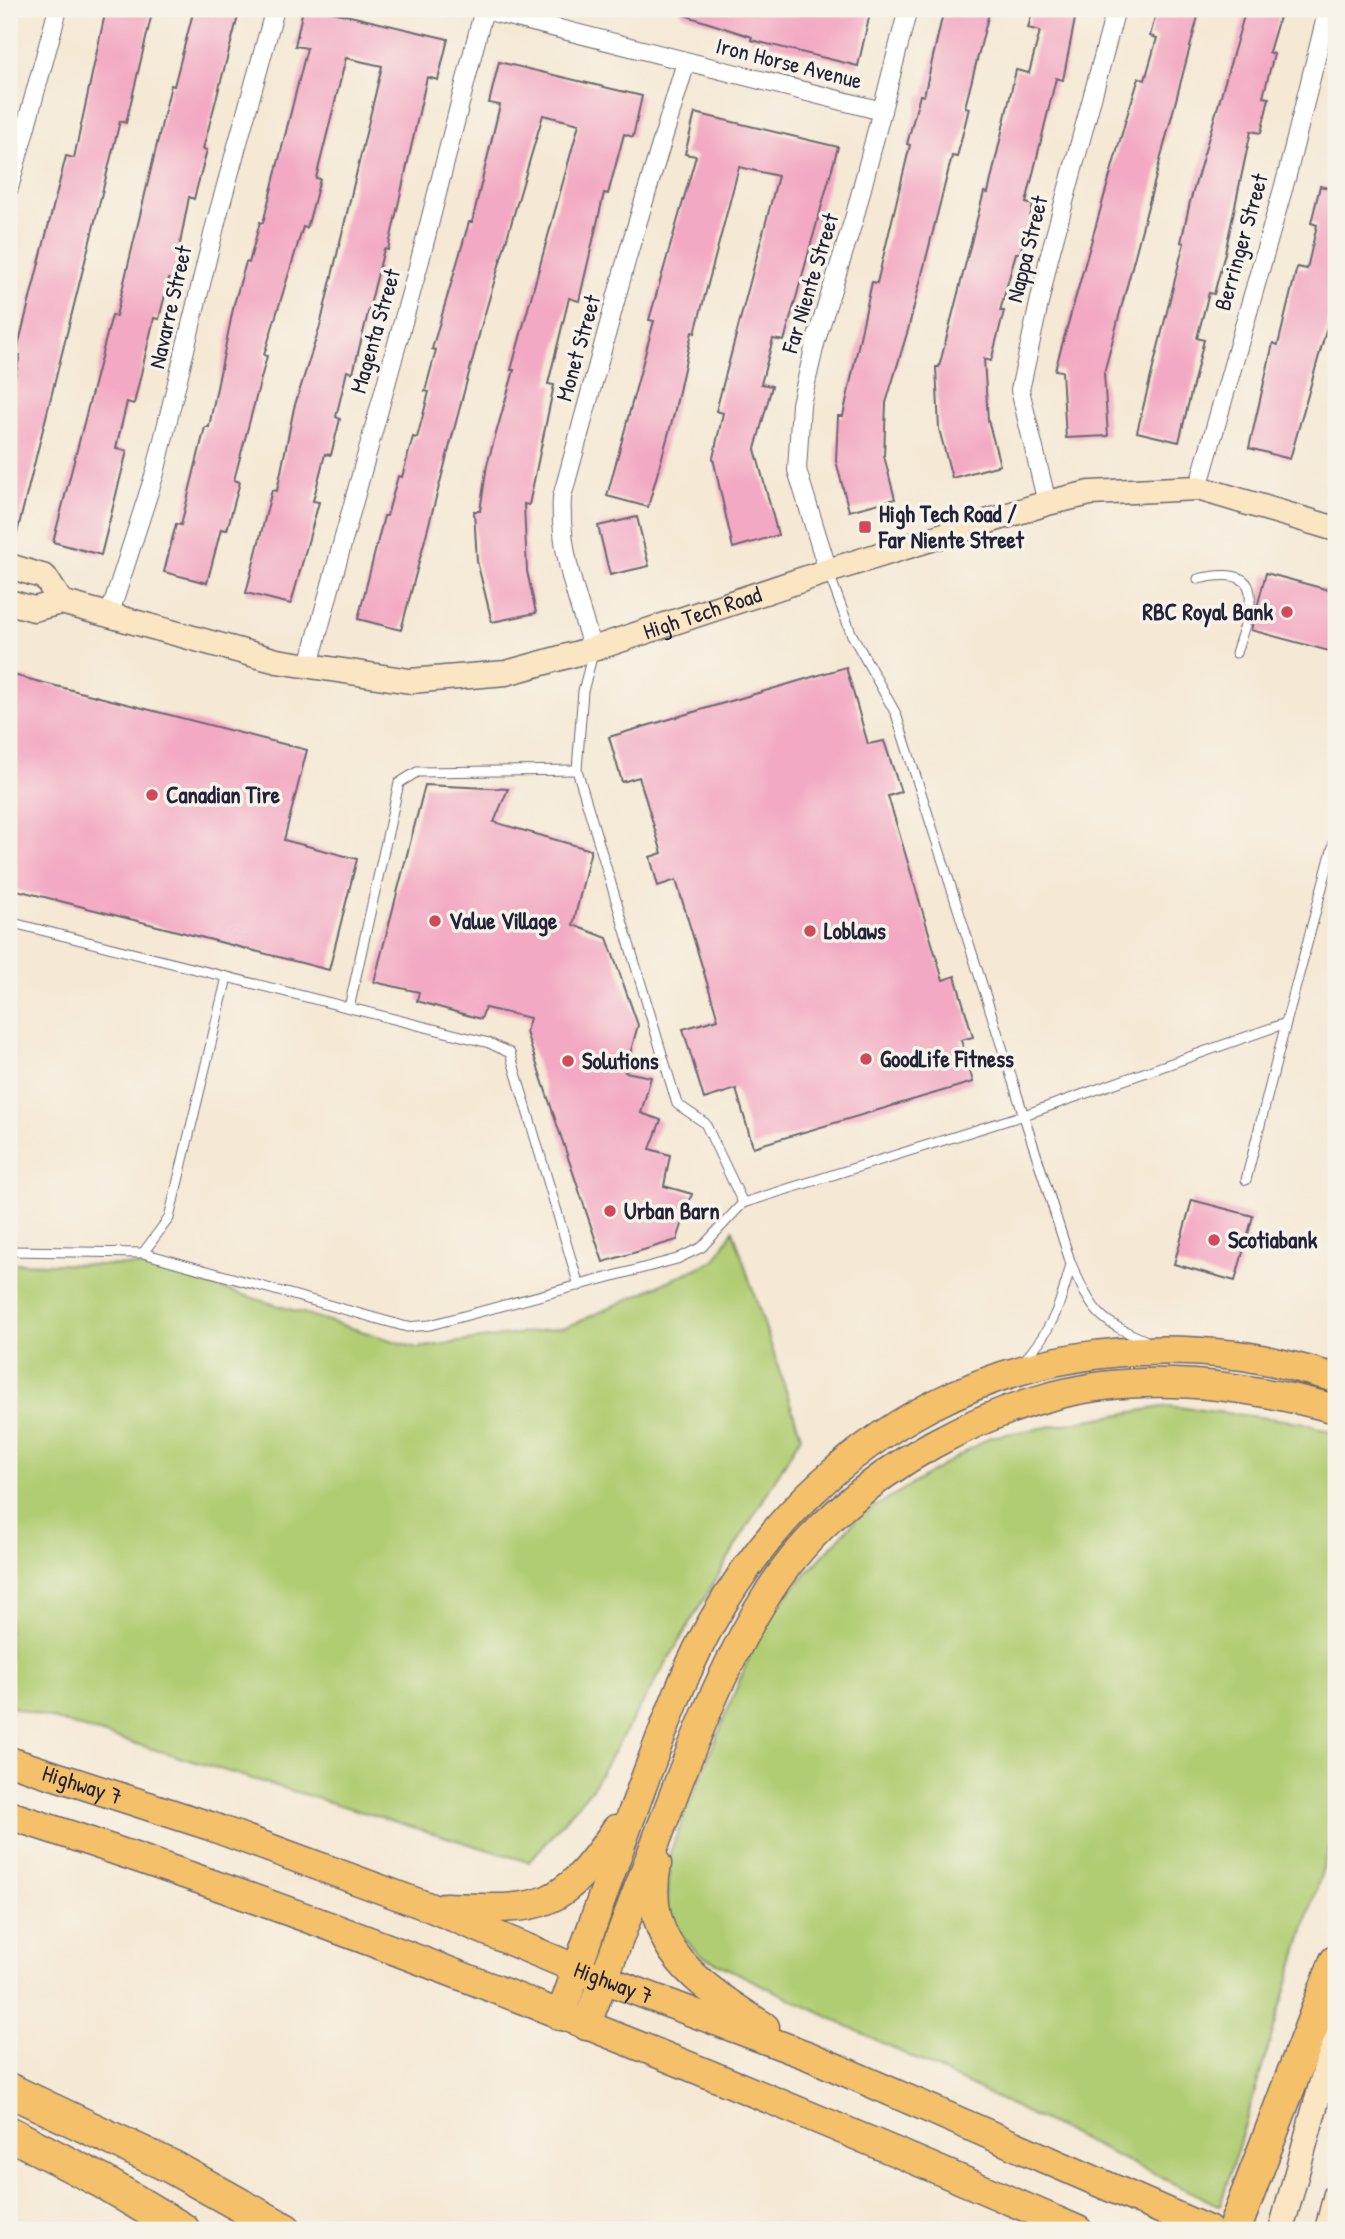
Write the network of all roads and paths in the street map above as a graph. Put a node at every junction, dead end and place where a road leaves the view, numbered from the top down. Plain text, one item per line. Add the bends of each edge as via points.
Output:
1 (58, 9) edge
2 (275, 9) edge
3 (482, 9) edge
4 (908, 9) edge
5 (1116, 9) edge
6 (1328, 9) edge
7 (686, 62) junction
8 (883, 111) junction
9 (9, 188) edge
10 (1198, 488) junction
11 (1047, 503) junction
12 (1336, 530) edge
13 (9, 566) edge
14 (828, 571) junction
15 (1198, 579) dead end
16 (9, 602) edge
17 (61, 602) junction
18 (109, 616) junction
19 (593, 649) junction
20 (1237, 653) dead end
21 (309, 666) junction
22 (577, 769) junction
23 (1336, 838) edge
24 (9, 922) edge
25 (227, 977) junction
26 (349, 1008) junction
27 (1286, 1023) junction
28 (1024, 1115) junction
29 (1246, 1180) dead end
30 (743, 1203) junction
31 (9, 1251) edge
32 (143, 1253) junction
33 (1071, 1264) junction
34 (579, 1286) junction
35 (1172, 1351) junction
36 (1015, 1370) junction
37 (1336, 1378) edge
38 (1336, 1409) edge
39 (9, 1761) edge
40 (638, 1796) junction
41 (667, 1810) junction
42 (9, 1815) edge
43 (429, 1907) junction
44 (1336, 1962) edge
45 (577, 1969) junction
46 (604, 1980) junction
47 (560, 2016) junction
48 (586, 2026) junction
49 (1336, 2031) edge
50 (809, 2056) junction
51 (9, 2091) edge
52 (9, 2133) edge
53 (1336, 2195) edge
54 (1238, 2223) edge
55 (183, 2230) edge
56 (285, 2230) edge
57 (1078, 2230) edge
58 (1208, 2230) edge
59 (1281, 2230) edge
60 (1327, 2230) edge

1 - 9 street
2 - 18 street, Navarre Street via 217,218 155,473
3 - 7 street, Iron Horse Avenue
3 - 21 street, Magenta Street via 420,260
4 - 8 street, Far Niente Street
5 - 11 street, Nappa Street via 1049,258 1020,390
6 - 10 street, Berringer Street via 1287,175
7 - 8 street, Iron Horse Avenue
7 - 19 street, Monet Street via 562,497 560,527 566,557
8 - 14 street, Far Niente Street via 801,404 797,470
10 - 11 street, High Tech Road via 1090,493
10 - 12 street, High Tech Road
11 - 14 street, High Tech Road
13 - 17 street via 45,577
14 - 19 street, High Tech Road
14 - 28 lane via 852,633 896,714
15 - 20 lane via 1225,573 1248,587 1253,598
16 - 17 street, High Tech Road via 34,609
17 - 18 street, High Tech Road
18 - 21 street, High Tech Road
19 - 21 street, High Tech Road via 506,673 410,681
19 - 22 lane via 583,691
22 - 26 lane via 418,772 399,783
22 - 30 lane via 677,1104 705,1123
23 - 27 lane
24 - 25 lane
25 - 26 lane
25 - 32 lane via 169,1218
26 - 34 lane via 489,1043 510,1054
27 - 28 lane
27 - 29 lane
28 - 30 lane
28 - 33 lane
30 - 34 lane via 702,1247 677,1259
31 - 32 lane
32 - 34 lane via 407,1327
33 - 35 lane via 1090,1306 1113,1326
33 - 36 lane via 1058,1312 1045,1338
35 - 36 main road via 1121,1352
35 - 37 main road via 1235,1355
36 - 40 main road via 908,1418 860,1449 810,1491 776,1528 711,1623
38 - 41 main road via 1224,1385 1141,1382 1062,1394 993,1416 930,1446 864,1489 816,1534 772,1586 731,1657
39 - 43 main road, Highway 7 via 209,1826
40 - 43 main road via 588,1870 551,1900 507,1909
40 - 45 main road
41 - 46 main road
41 - 50 main road via 654,1897 656,1915 677,1959 704,1987
42 - 47 main road via 338,1928
43 - 45 main road, Highway 7
44 - 54 highway
45 - 46 main road, Highway 7
45 - 47 main road
46 - 48 main road
46 - 50 main road, Highway 7
47 - 48 main road
48 - 57 main road via 845,2129
49 - 59 street
50 - 58 main road, Highway 7
51 - 56 highway via 172,2167
52 - 55 highway
53 - 60 street

